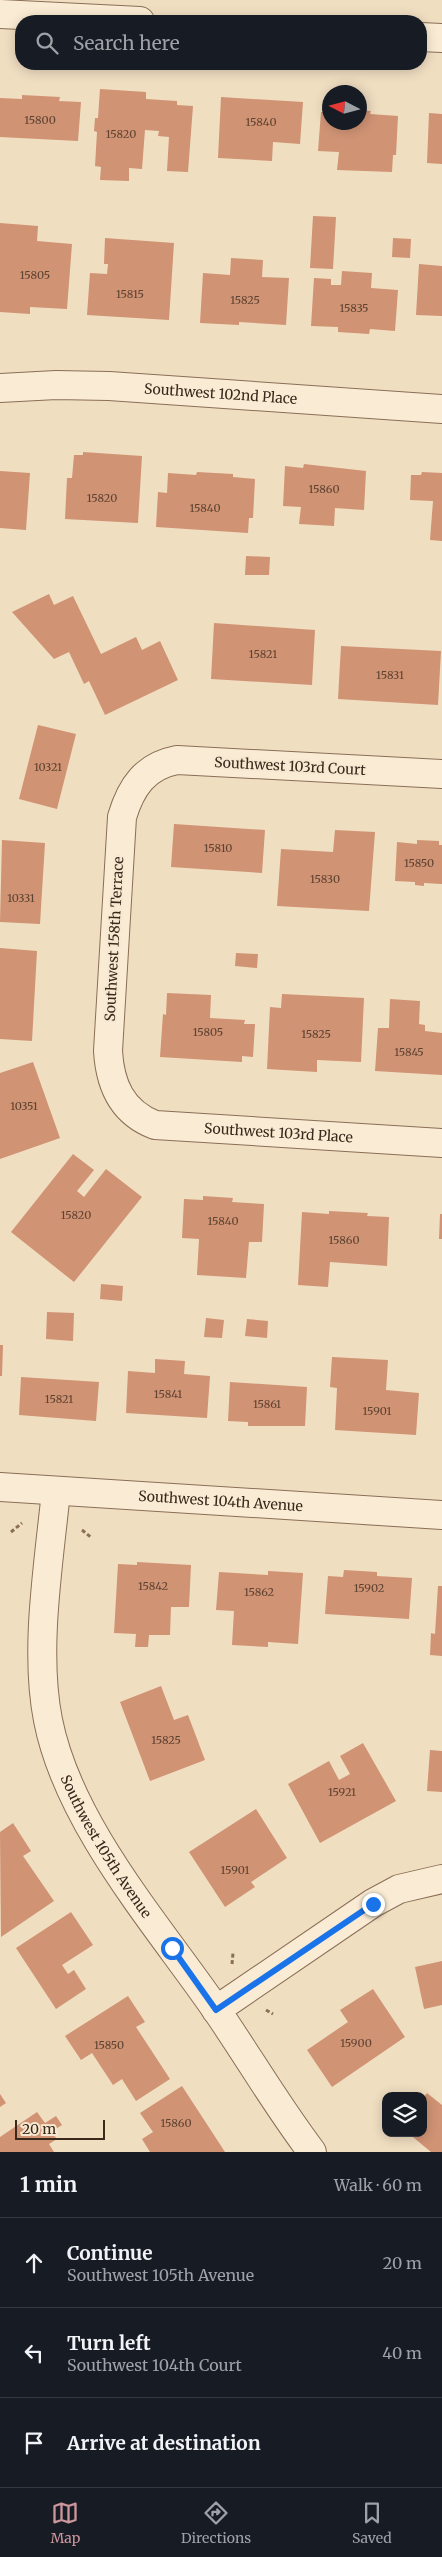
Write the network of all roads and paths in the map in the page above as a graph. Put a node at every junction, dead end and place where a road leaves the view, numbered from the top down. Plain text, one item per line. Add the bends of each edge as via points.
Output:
1 (0, 14) edge
2 (20, 15) edge
3 (427, 37) edge
4 (442, 38) edge
5 (0, 388) edge
6 (442, 409) edge
7 (442, 774) edge
8 (142, 776) joint
9 (124, 1104) joint
10 (442, 1142) edge
11 (0, 1486) edge
12 (56, 1491) junction
13 (442, 1515) edge
14 (23, 1522) dead end
15 (79, 1528) dead end
16 (11, 1532) dead end
17 (92, 1538) dead end
18 (442, 1878) edge
19 (216, 2010) junction
20 (312, 2152) edge

1 - 2 street
3 - 4 street
5 - 6 street, Southwest 102nd Place via 110,386
7 - 8 street, Southwest 103rd Court via 176,760
8 - 9 street, Southwest 158th Terrace via 122,817 108,1051 114,1085
9 - 10 street, Southwest 103rd Place via 133,1114 155,1125
11 - 12 street, Southwest 104th Avenue
12 - 13 street, Southwest 104th Avenue
12 - 19 street, Southwest 105th Avenue via 43,1655 47,1718 56,1755 88,1823 136,1898
14 - 16 path
15 - 17 path
18 - 19 street via 386,1896
19 - 20 street, Southwest 105th Avenue

